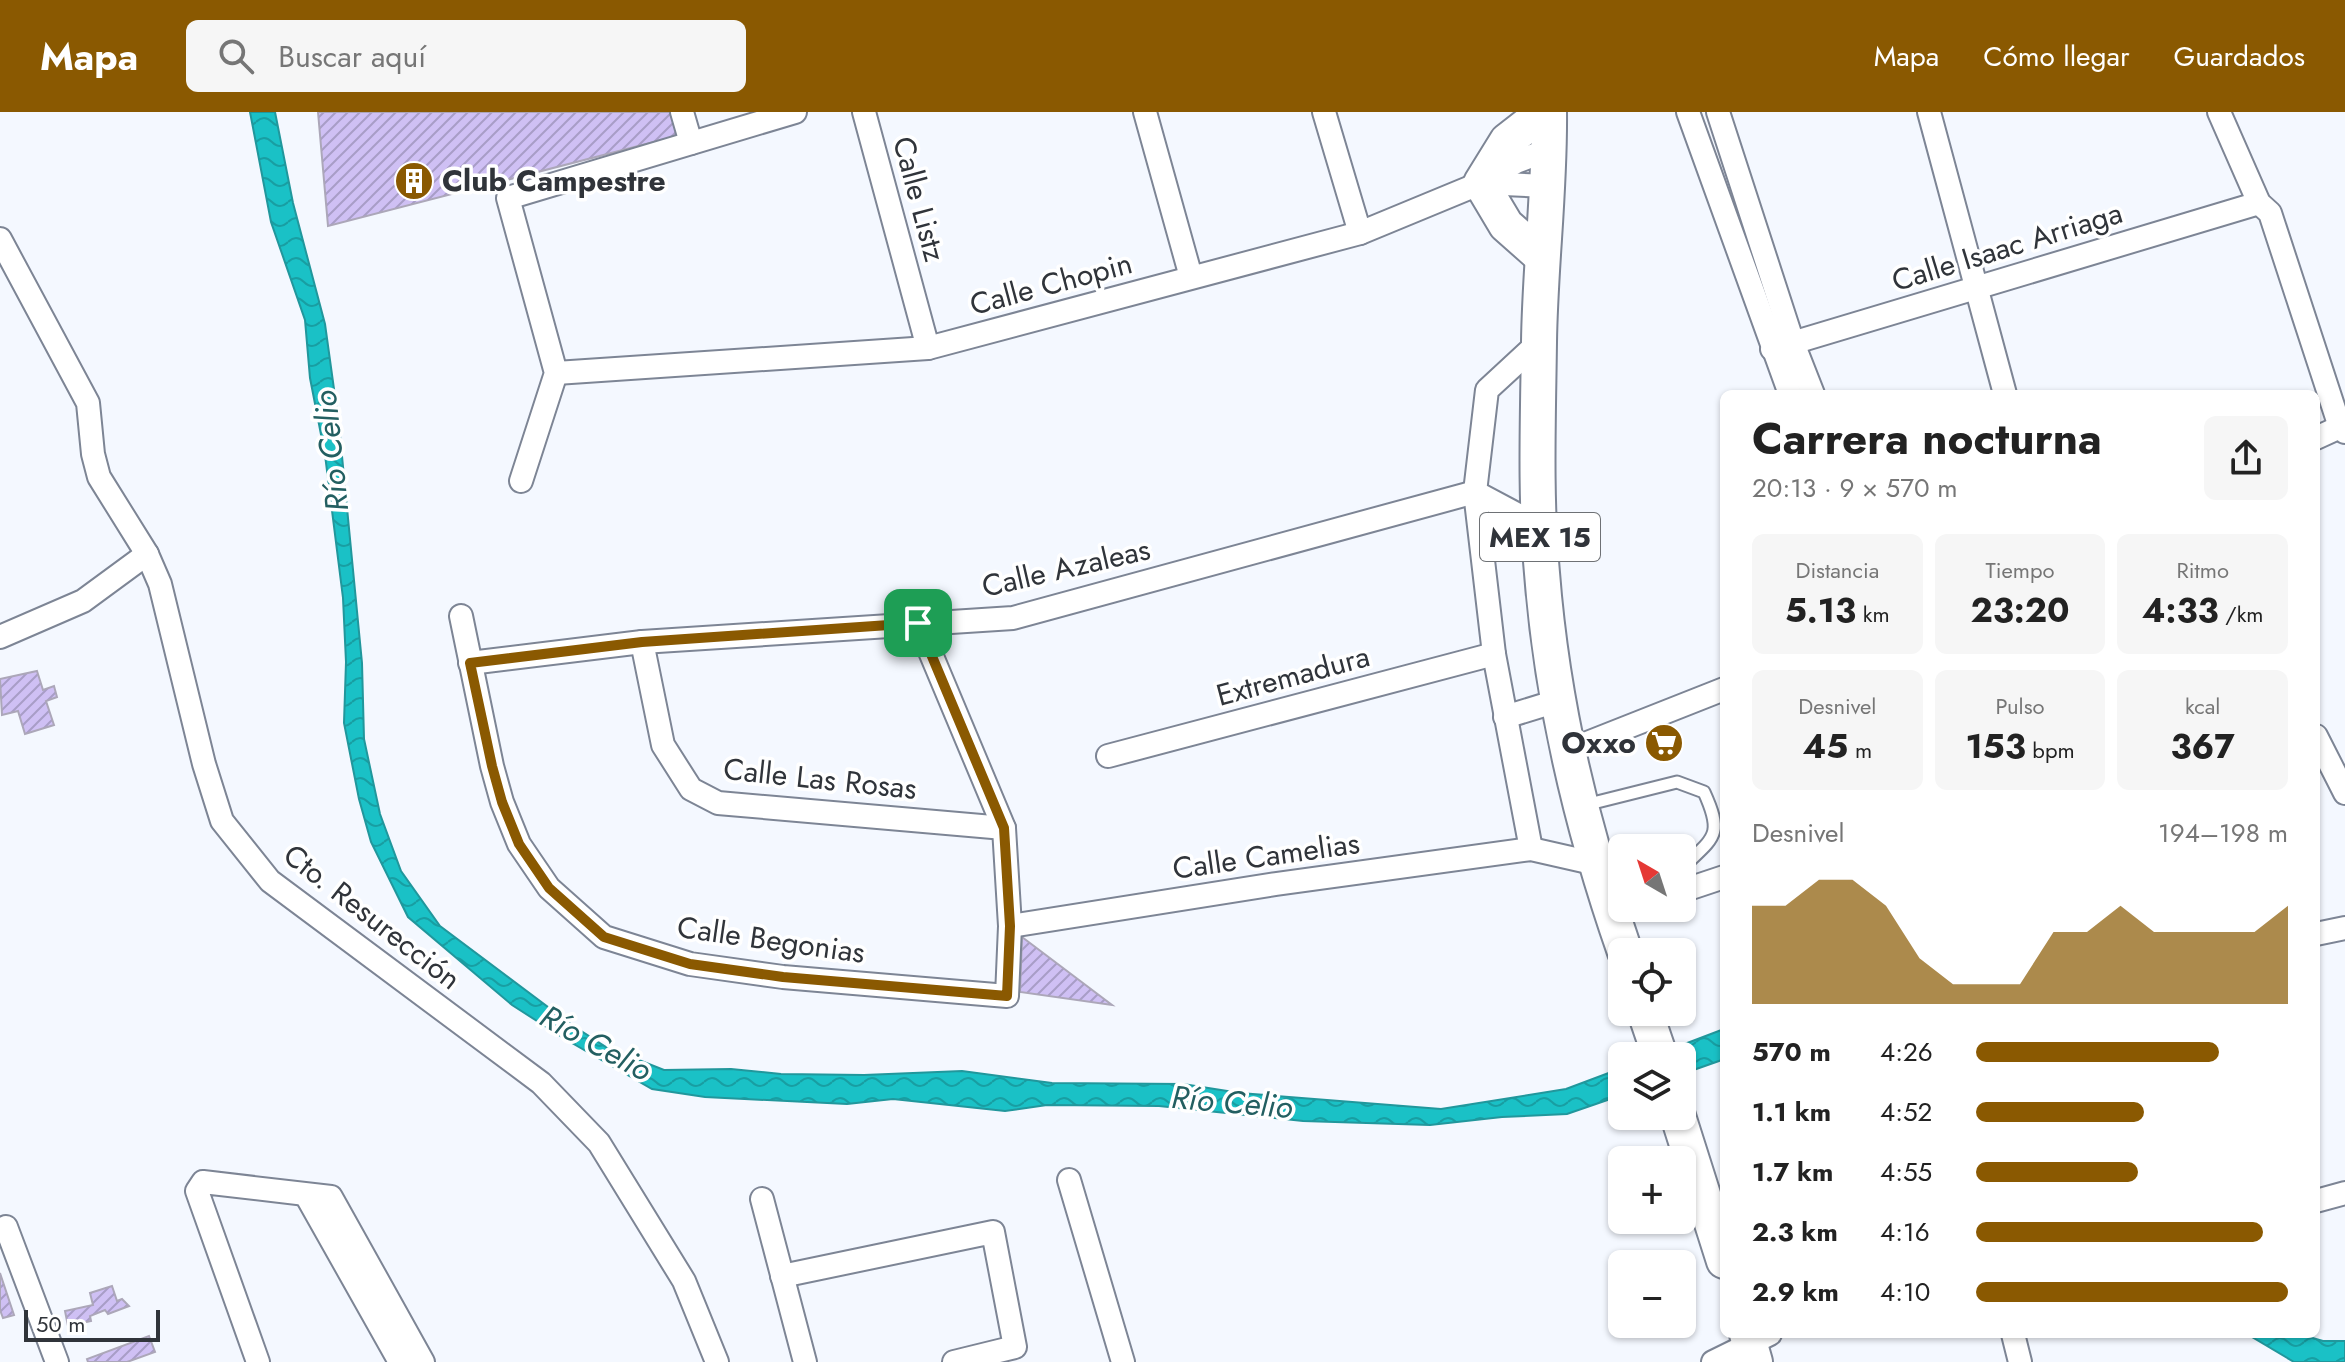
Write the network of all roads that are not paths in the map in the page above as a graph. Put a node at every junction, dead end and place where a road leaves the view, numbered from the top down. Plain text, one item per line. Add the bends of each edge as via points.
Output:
1 (682, 112) edge
2 (795, 112) edge
3 (864, 112) edge
4 (1145, 112) edge
5 (1324, 112) edge
6 (1547, 112) edge
7 (1688, 112) edge
8 (1718, 112) edge
9 (1929, 112) edge
10 (2219, 112) edge
11 (691, 143) junction
12 (1550, 149) junction
13 (1481, 183) junction
14 (1547, 186) junction
15 (2259, 203) junction
16 (1360, 233) junction
17 (0, 239) edge
18 (1541, 256) junction
19 (1191, 277) junction
20 (1976, 288) junction
21 (1539, 342) junction
22 (1782, 346) junction
23 (928, 348) junction
24 (556, 373) junction
25 (1789, 390) edge
26 (1810, 390) edge
27 (2004, 390) edge
28 (2342, 429) edge
29 (2320, 437) edge
30 (521, 481) dead end
31 (1475, 492) junction
32 (1539, 526) junction
33 (147, 554) junction
34 (461, 616) dead end
35 (918, 623) junction
36 (0, 637) edge
37 (642, 642) junction
38 (1494, 654) junction
39 (470, 663) junction
40 (1720, 691) edge
41 (1557, 701) junction
42 (1505, 717) junction
43 (2320, 744) edge
44 (1567, 751) junction
45 (1108, 756) dead end
46 (2345, 793) edge
47 (1581, 806) junction
48 (1004, 828) junction
49 (1531, 849) junction
50 (1696, 855) edge
51 (1597, 864) junction
52 (1720, 878) edge
53 (1608, 886) edge
54 (1696, 886) edge
55 (1010, 926) junction
56 (2345, 928) edge
57 (2320, 933) edge
58 (1682, 1130) edge
59 (1069, 1180) dead end
60 (2345, 1193) edge
61 (306, 1195) junction
62 (762, 1199) dead end
63 (2320, 1200) edge
64 (3, 1228) edge
65 (1720, 1248) edge
66 (782, 1276) junction
67 (2014, 1338) edge
68 (1755, 1343) edge
69 (990, 1358) edge
70 (57, 1362) edge
71 (258, 1362) edge
72 (400, 1362) edge
73 (423, 1362) edge
74 (717, 1362) edge
75 (805, 1362) edge
76 (954, 1362) edge
77 (1123, 1362) edge
78 (1713, 1362) edge
79 (2020, 1362) edge

1 - 11 street
2 - 11 street
3 - 23 street, Calle Listz
4 - 19 street
5 - 16 street
6 - 12 main road, MEX 15
6 - 13 main road via 1507,141
7 - 22 street
8 - 22 street
9 - 20 street
10 - 15 street
11 - 24 street via 508,198
12 - 13 street
12 - 14 main road, MEX 15
13 - 14 street, Calle Chopin
13 - 16 street, Calle Chopin
13 - 18 main road via 1506,225
14 - 18 main road, MEX 15
15 - 20 street, Calle Isaac Arriaga
15 - 28 street via 2270,213
16 - 19 street, Calle Chopin
17 - 33 street, Cto. Resurección via 88,403 99,477
18 - 21 main road, MEX 15
19 - 23 street, Calle Chopin
20 - 22 street, Calle Isaac Arriaga
20 - 27 street
21 - 31 street via 1487,390
21 - 32 main road, MEX 15
22 - 25 street
22 - 26 street
23 - 24 street, Calle Chopin
24 - 30 street
28 - 29 street
31 - 32 street
31 - 35 street, Calle Azaleas via 1013,618
31 - 38 street
32 - 41 main road, MEX 15
33 - 36 street via 83,601
33 - 74 street, Cto. Resurección via 160,584 222,821 270,881 541,1083 599,1143 684,1281
34 - 39 street, Calle Begonias
35 - 37 street, Calle Azaleas
35 - 48 street
37 - 39 street, Calle Azaleas
37 - 48 street, Calle Las Rosas via 663,745 691,789 718,803
38 - 42 street
38 - 45 street, Extremadura
39 - 55 street, Calle Begonias via 492,766 519,844 549,888 604,937 690,964 1007,996
40 - 44 street
41 - 42 street
41 - 44 main road, MEX 15
42 - 49 street
43 - 46 street
44 - 47 main road, MEX 15
47 - 50 lane via 1677,782 1704,792 1716,818 1713,839
47 - 51 main road, MEX 15
48 - 55 street
49 - 51 street
49 - 55 street, Calle Camelias
51 - 53 main road, MEX 15
52 - 54 street
56 - 57 street
58 - 65 main road
59 - 77 street
60 - 63 street
61 - 71 street via 203,1182 197,1191
61 - 72 street
61 - 73 street via 331,1197
62 - 66 street
64 - 70 street
66 - 69 street via 993,1232 1015,1347
66 - 75 street
67 - 79 street
68 - 78 street
69 - 76 street

